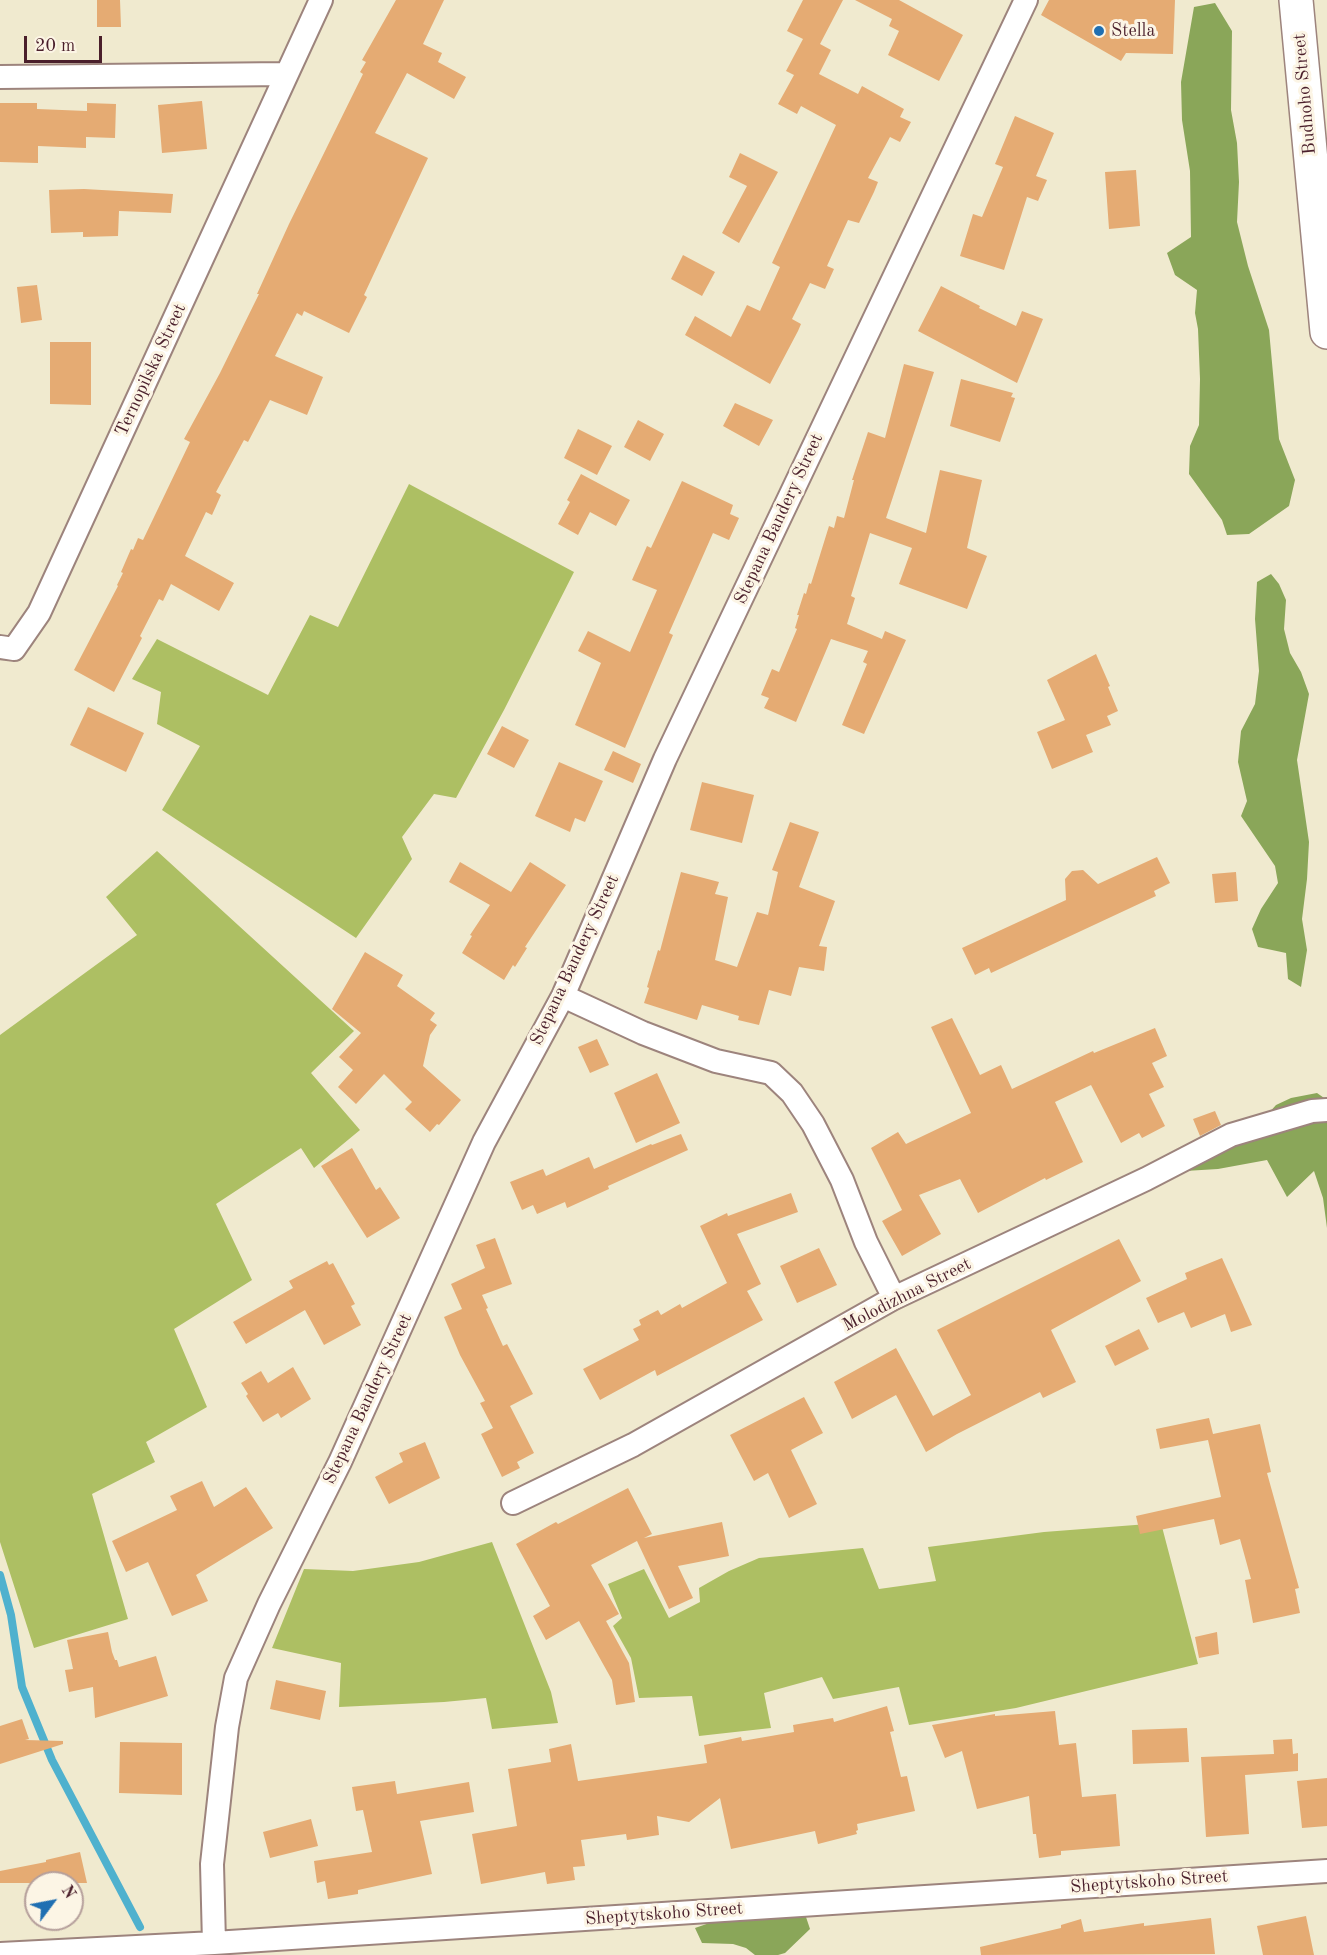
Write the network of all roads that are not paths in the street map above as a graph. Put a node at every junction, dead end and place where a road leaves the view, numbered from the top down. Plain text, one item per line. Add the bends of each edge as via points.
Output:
1 (321, 0) edge
2 (1026, 0) edge
3 (1296, 0) edge
4 (285, 74) junction
5 (0, 76) edge
6 (1327, 332) edge
7 (0, 647) edge
8 (563, 996) junction
9 (1319, 1110) edge
10 (894, 1298) junction
11 (513, 1503) dead end
12 (1327, 1871) edge
13 (214, 1943) junction
14 (0, 1954) edge

1 - 4 street, Ternopilska Street
2 - 8 street, Stepana Bandery Street via 665,759
3 - 6 highway, Budnoho Street
4 - 5 street
4 - 7 street, Ternopilska Street via 39,613 14,649
8 - 10 street via 705,1057 771,1073 792,1093 813,1124
8 - 13 street, Stepana Bandery Street via 484,1142 345,1451 236,1678 212,1864
9 - 10 street, Molodizhna Street via 1231,1135
10 - 11 street, Molodizhna Street via 633,1445
12 - 13 street, Sheptytskoho Street
13 - 14 street, Sheptytskoho Street

